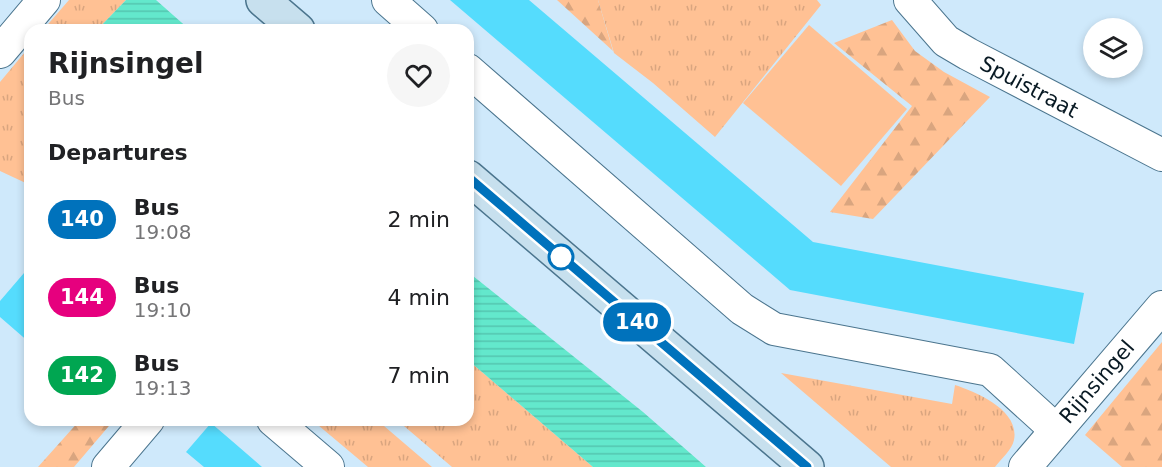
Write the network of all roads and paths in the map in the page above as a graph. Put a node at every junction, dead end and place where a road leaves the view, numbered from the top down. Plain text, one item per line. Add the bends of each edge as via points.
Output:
1 (44, 0) edge
2 (263, 0) edge
3 (388, 0) edge
4 (910, 0) edge
5 (291, 24) edge
6 (415, 24) edge
7 (0, 52) edge
8 (474, 75) edge
9 (1162, 155) edge
10 (474, 182) edge
11 (1162, 307) edge
12 (143, 426) edge
13 (280, 426) edge
14 (1056, 430) junction
15 (108, 467) edge
16 (328, 467) edge
17 (807, 467) edge
18 (1025, 467) edge

1 - 7 street
2 - 5 street
3 - 6 street
4 - 9 street, Spuistraat via 946,41 960,50
8 - 14 street, Rijnsingel via 742,309 774,329 990,370
10 - 17 street
11 - 14 street, Rijnsingel
12 - 15 street
13 - 16 street
14 - 18 street, Rijnsingel

